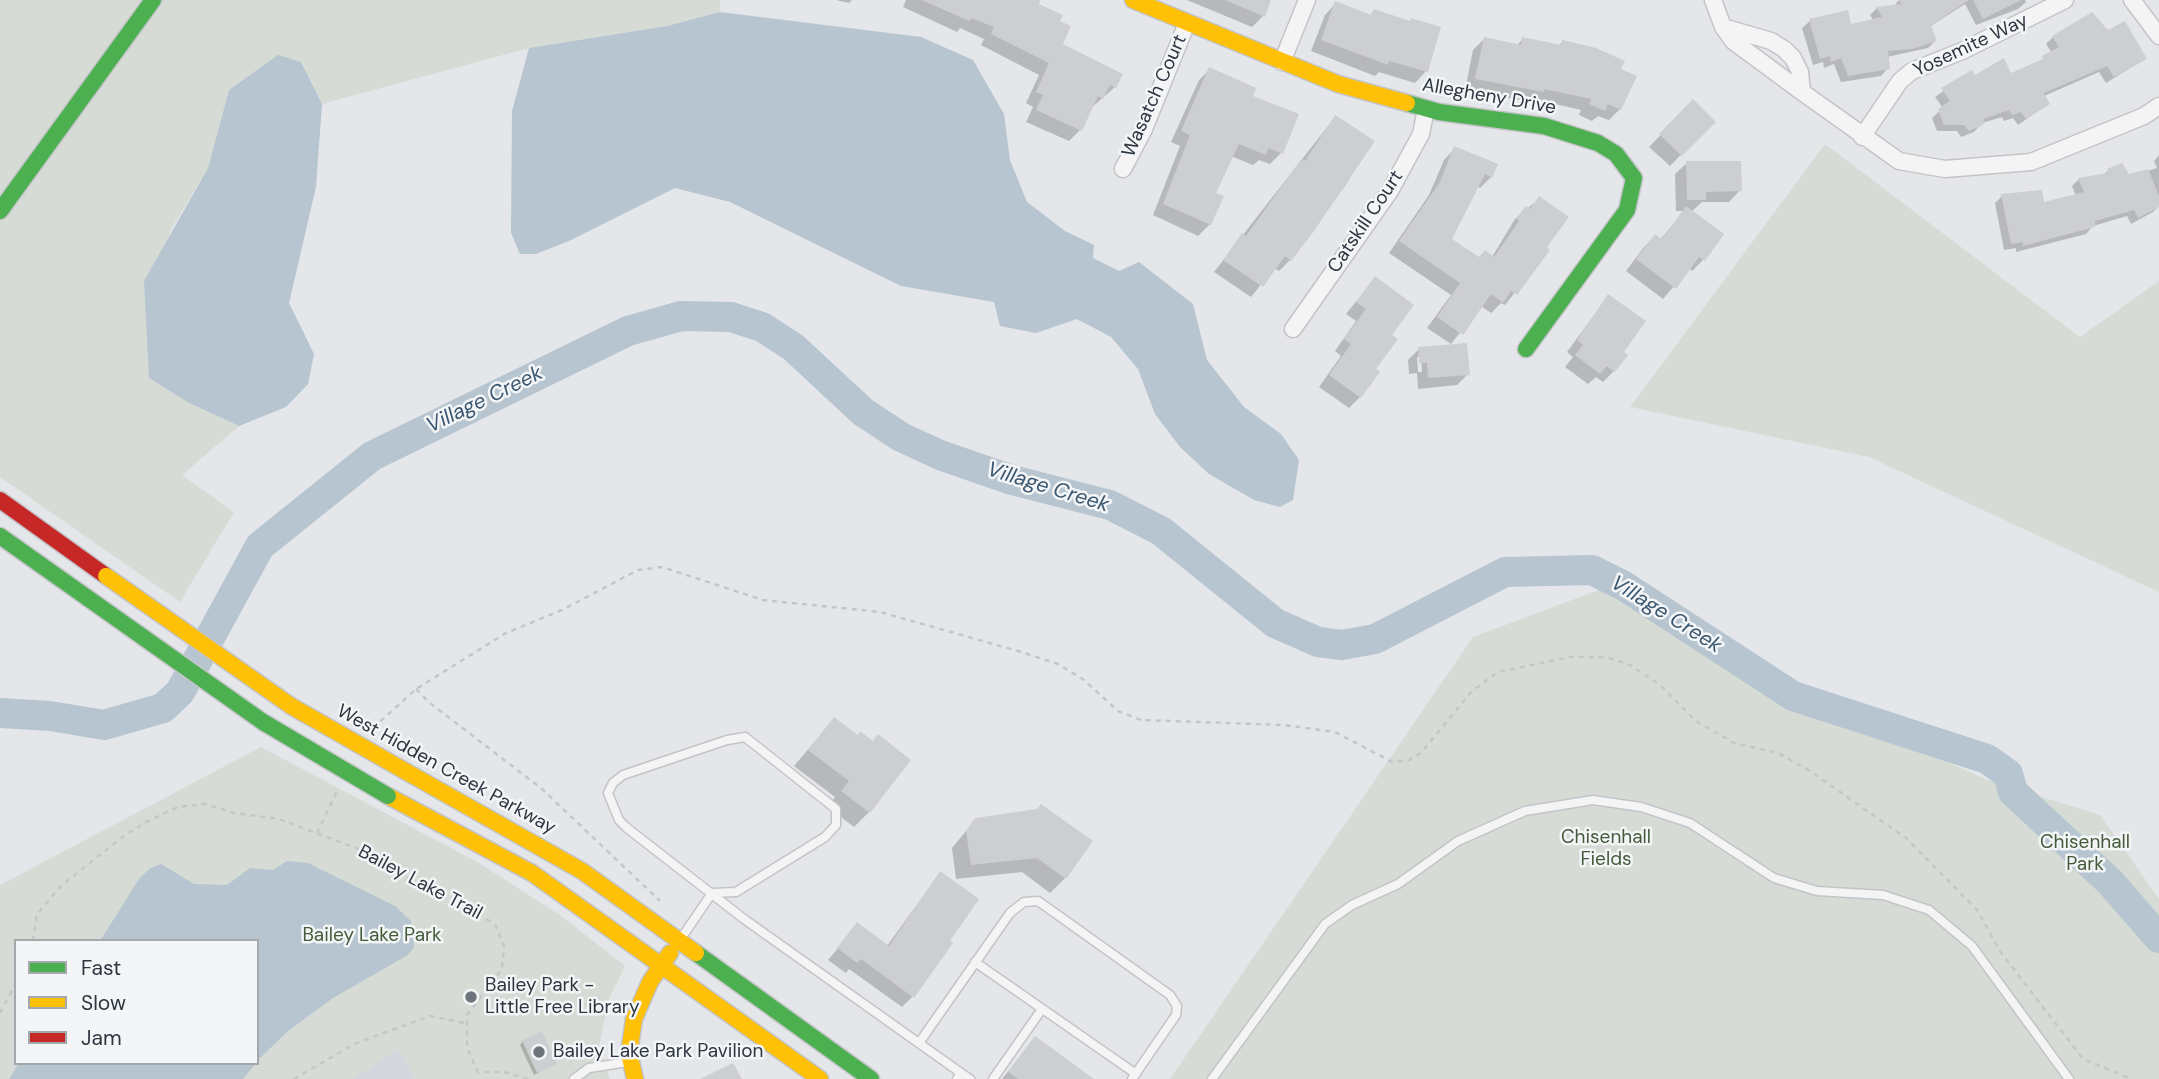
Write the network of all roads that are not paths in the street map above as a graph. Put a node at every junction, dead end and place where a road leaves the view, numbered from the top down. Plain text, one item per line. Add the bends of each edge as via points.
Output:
1 (153, 0) edge
2 (1133, 0) edge
3 (1307, 0) edge
4 (1713, 0) edge
5 (2065, 0) edge
6 (2132, 0) edge
7 (1187, 23) junction
8 (1723, 27) junction
9 (2159, 36) edge
10 (1282, 62) junction
11 (1802, 92) junction
12 (2159, 106) edge
13 (1426, 109) junction
14 (1862, 137) junction
15 (1123, 169) dead end
16 (0, 211) edge
17 (1293, 329) dead end
18 (1526, 349) dead end
19 (0, 500) edge
20 (0, 536) edge
21 (712, 893) junction
22 (678, 942) junction
23 (975, 962) junction
24 (661, 965) junction
25 (1042, 1009) junction
26 (919, 1042) junction
27 (631, 1062) junction
28 (959, 1076) edge
29 (1134, 1076) edge
30 (574, 1079) edge
31 (635, 1079) edge
32 (820, 1079) edge
33 (871, 1079) edge
34 (970, 1079) edge
35 (993, 1079) edge
36 (1212, 1079) edge
37 (2069, 1079) edge

1 - 16 main road
2 - 7 main road, Allegheny Drive
3 - 10 street
4 - 8 street
5 - 14 street, Yosemite Way via 1912,71 1900,81
6 - 9 street
7 - 10 main road, Allegheny Drive
7 - 15 street, Wasatch Court
8 - 11 street via 1733,41
8 - 11 street via 1784,49 1800,72
10 - 13 main road, Allegheny Drive via 1338,84
11 - 14 street
12 - 14 street via 2031,162 1945,169 1899,161
13 - 17 street, Catskill Court via 1421,134 1390,191
13 - 18 main road, Allegheny Drive via 1574,134 1616,154 1633,178 1627,210
19 - 22 main road, West Hidden Creek Parkway, bridge via 291,706 536,842
20 - 24 main road, bridge via 263,722 532,873
21 - 21 lane via 618,820 608,793 623,775 746,737 836,809 836,825 825,837 736,892
21 - 22 lane
21 - 26 lane
22 - 24 main road
22 - 33 main road, West Hidden Creek Parkway
23 - 25 lane
23 - 26 lane
23 - 29 lane via 1010,913 1024,902 1048,906 1170,995 1177,1006 1176,1015
24 - 27 main road via 634,1019
24 - 32 main road
25 - 29 lane
25 - 35 lane
26 - 28 lane
27 - 30 lane via 589,1068
27 - 31 main road
28 - 34 lane
36 - 37 lane via 1325,924 1352,905 1398,884 1458,841 1525,811 1593,800 1641,807 1690,823 1774,878 1817,891 1884,895 1929,910 1972,946

